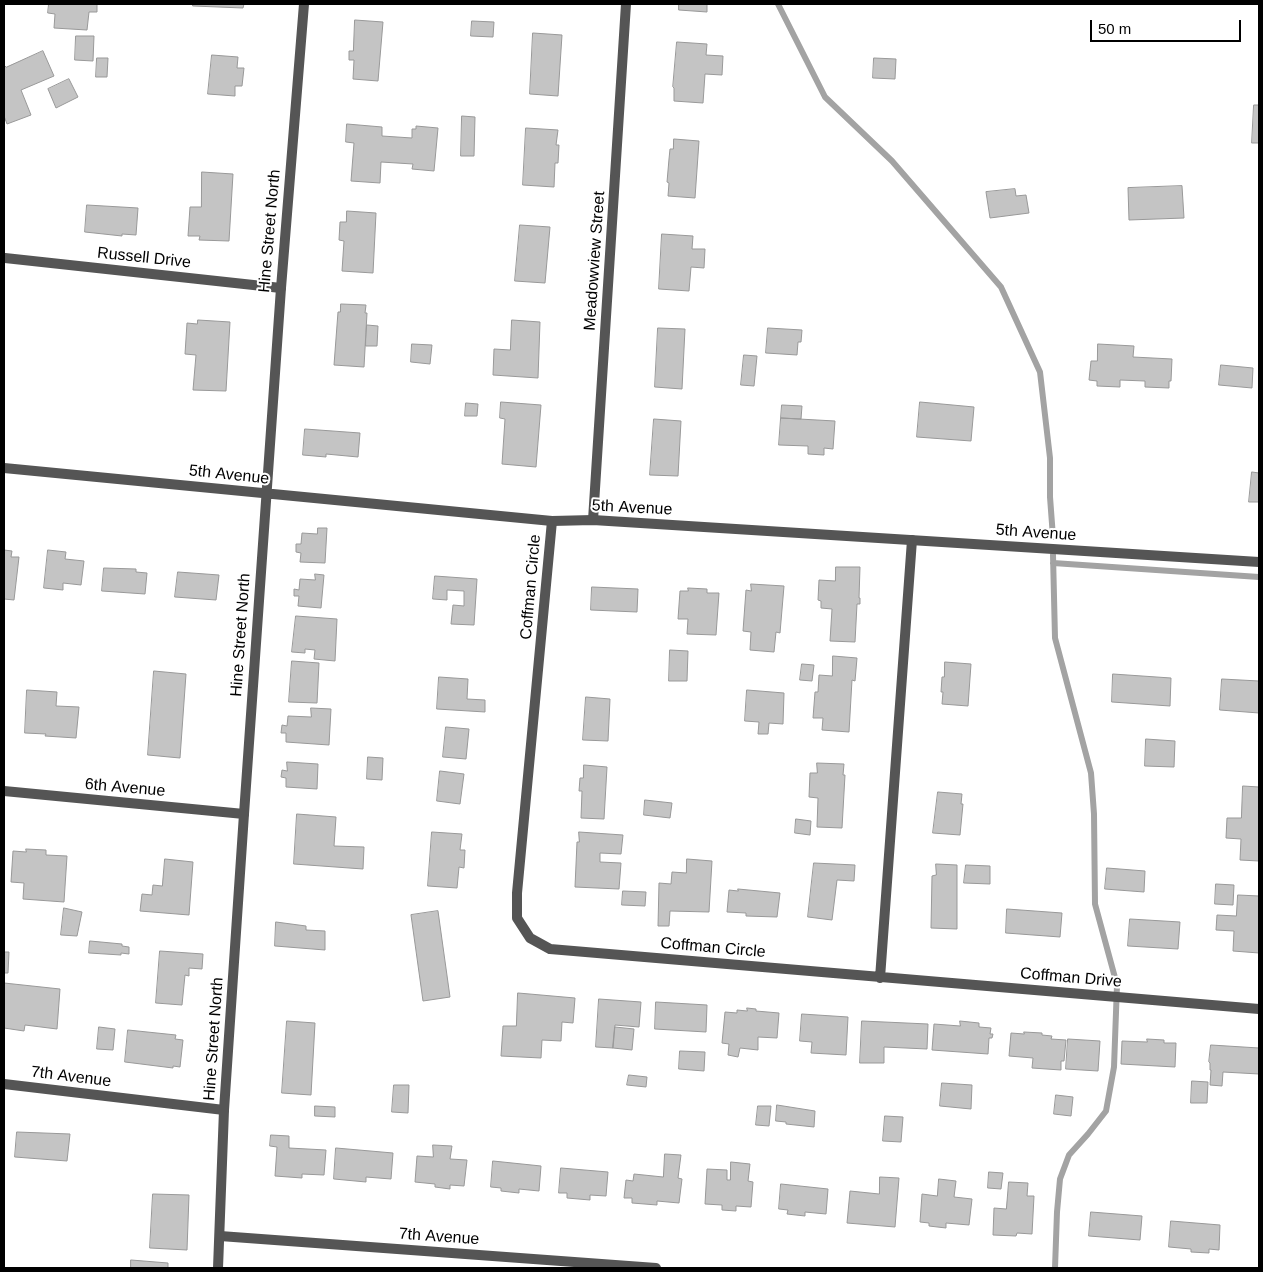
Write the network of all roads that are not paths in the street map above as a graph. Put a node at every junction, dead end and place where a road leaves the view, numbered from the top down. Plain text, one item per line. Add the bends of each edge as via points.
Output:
1 (304, 4) edge
2 (626, 4) edge
3 (5, 258) dead end
4 (281, 288) junction
5 (4, 468) edge
6 (267, 494) junction
7 (594, 520) junction
8 (552, 521) junction
9 (912, 540) junction
10 (1259, 562) edge
11 (4, 791) edge
12 (244, 814) junction
13 (880, 978) junction
14 (1259, 1008) edge
15 (4, 1084) edge
16 (224, 1110) junction
17 (220, 1236) junction
18 (218, 1268) edge
19 (656, 1268) edge

1 - 4 street, Hine Street North
2 - 7 street, Meadowview Street
3 - 4 street, Russell Drive
4 - 6 street, Hine Street North
5 - 6 street, 5th Avenue
6 - 8 street, 5th Avenue
6 - 12 street, Hine Street North
7 - 8 street, 5th Avenue
7 - 9 street, 5th Avenue
8 - 13 street, Coffman Circle via 517,893 517,918 530,938 550,949
9 - 10 street, 5th Avenue
9 - 13 street
11 - 12 street, 6th Avenue
12 - 16 street, Hine Street North
13 - 14 street, Coffman Drive
15 - 16 street, 7th Avenue
16 - 17 street, Hine Street North
17 - 18 street, Hine Street North
17 - 19 street, 7th Avenue

